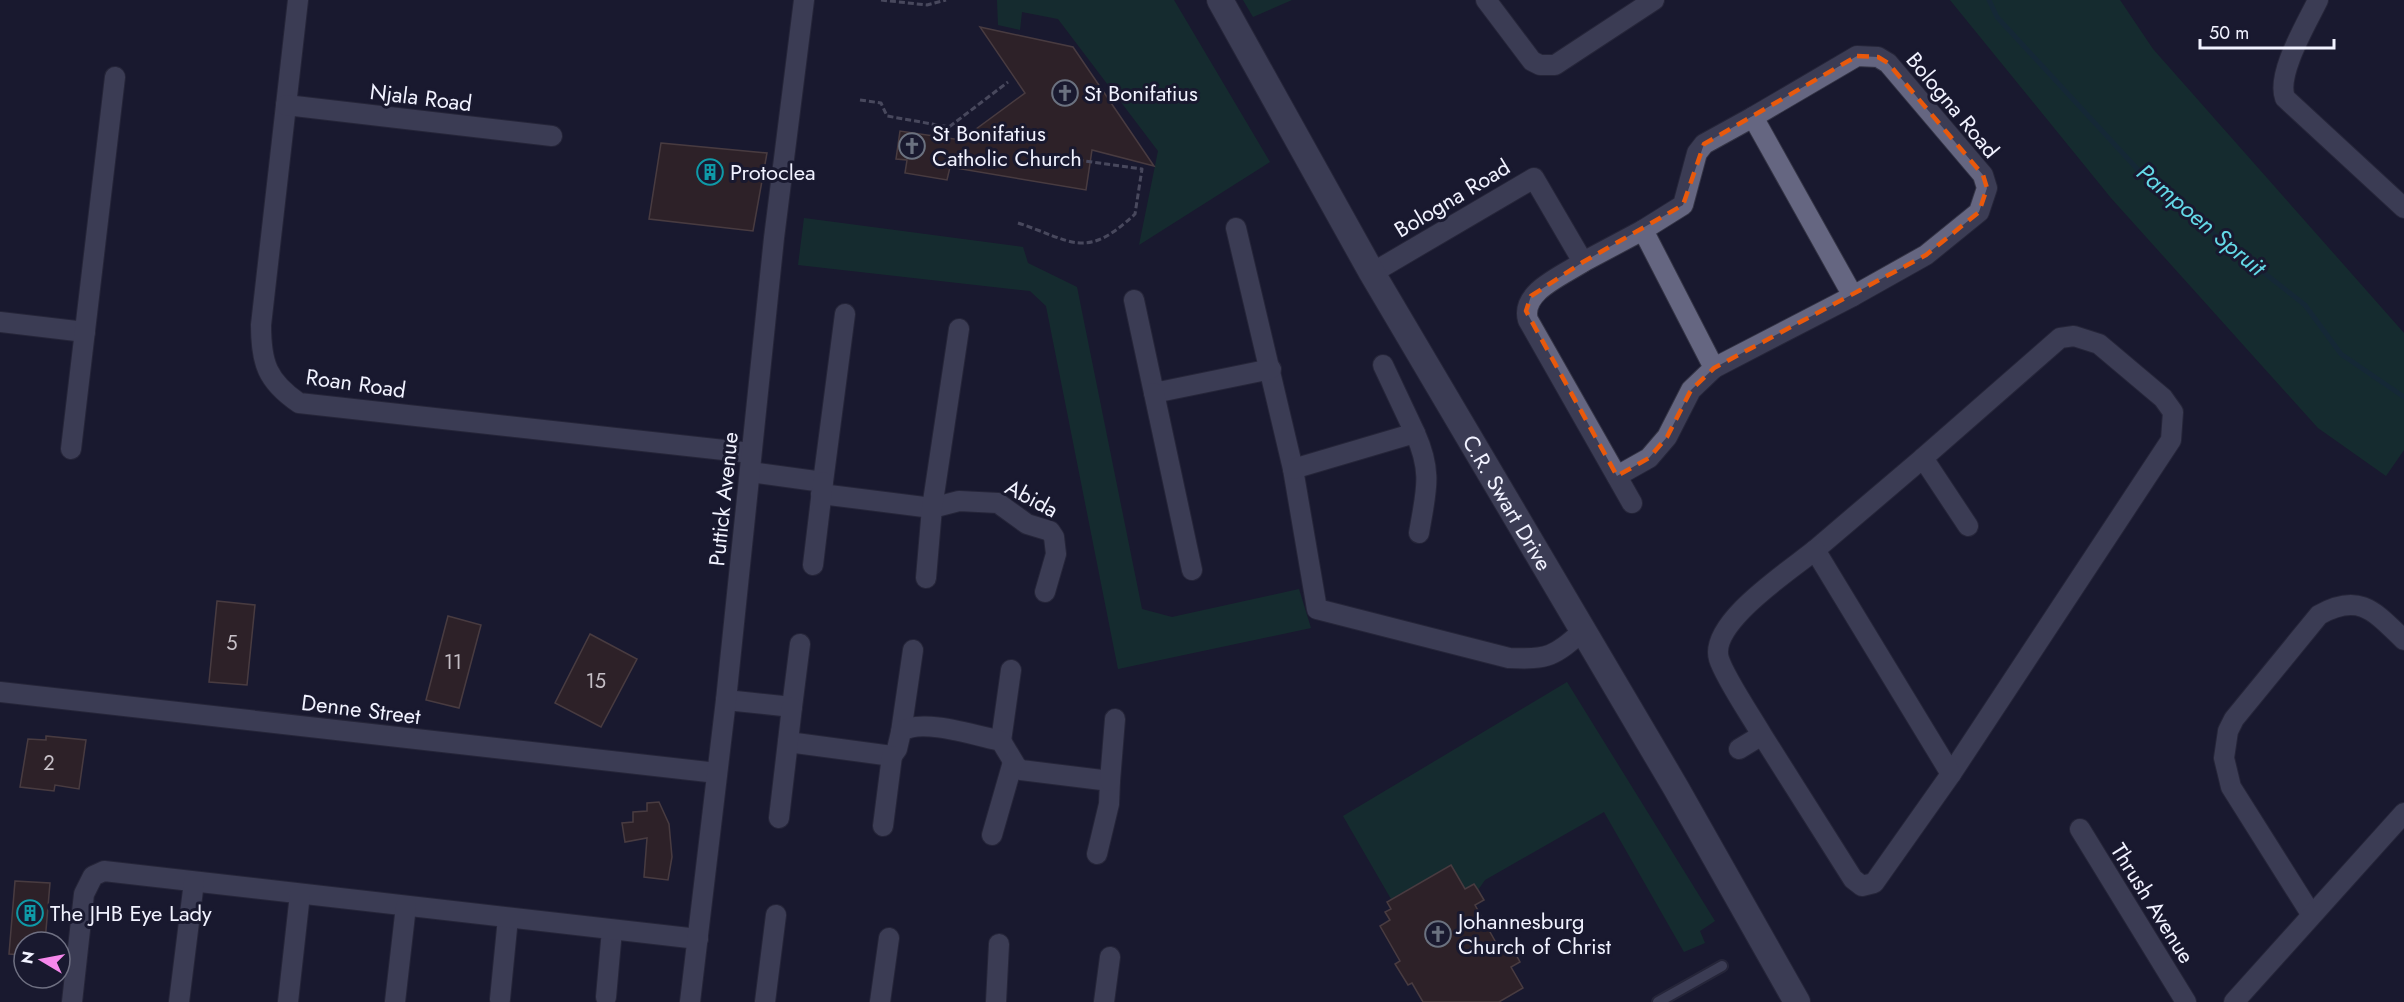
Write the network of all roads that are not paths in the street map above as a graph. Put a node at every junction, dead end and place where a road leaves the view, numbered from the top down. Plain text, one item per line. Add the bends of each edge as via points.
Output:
1 (298, 0) edge
2 (804, 0) edge
3 (1221, 0) edge
4 (1486, 0) edge
5 (1654, 0) edge
6 (2318, 0) edge
7 (115, 77) dead end
8 (286, 105) junction
9 (1753, 117) junction
10 (552, 136) dead end
11 (2404, 208) edge
12 (1236, 228) dead end
13 (1642, 230) junction
14 (1582, 262) junction
15 (1372, 273) junction
16 (1853, 296) junction
17 (1134, 300) dead end
18 (845, 314) dead end
19 (0, 322) edge
20 (959, 329) dead end
21 (85, 332) junction
22 (1383, 365) dead end
23 (1714, 368) junction
24 (1271, 369) junction
25 (1154, 393) junction
26 (1415, 433) junction
27 (71, 449) dead end
28 (1923, 458) junction
29 (751, 462) junction
30 (1293, 469) junction
31 (1617, 476) junction
32 (822, 488) junction
33 (1632, 503) dead end
34 (932, 508) junction
35 (1968, 526) dead end
36 (1419, 533) dead end
37 (1815, 550) junction
38 (813, 565) dead end
39 (1191, 570) dead end
40 (926, 578) dead end
41 (1045, 592) dead end
42 (1583, 631) junction
43 (2404, 640) edge
44 (800, 644) dead end
45 (913, 650) dead end
46 (1011, 670) dead end
47 (0, 692) edge
48 (726, 700) junction
49 (792, 707) junction
50 (1115, 720) dead end
51 (901, 732) junction
52 (1762, 735) junction
53 (1001, 741) junction
54 (788, 742) junction
55 (1739, 749) dead end
56 (892, 756) junction
57 (1013, 762) junction
58 (717, 773) junction
59 (1951, 774) junction
60 (1110, 781) junction
61 (2404, 813) edge
62 (778, 818) dead end
63 (883, 826) dead end
64 (2080, 829) dead end
65 (992, 834) dead end
66 (1097, 854) dead end
67 (194, 882) junction
68 (300, 894) junction
69 (405, 906) junction
70 (2311, 914) junction
71 (776, 915) dead end
72 (508, 918) junction
73 (612, 930) junction
74 (888, 938) dead end
75 (698, 939) junction
76 (999, 944) dead end
77 (1110, 957) dead end
78 (1722, 966) dead end
79 (606, 997) dead end
80 (500, 999) dead end
81 (72, 1002) edge
82 (179, 1002) edge
83 (288, 1002) edge
84 (395, 1002) edge
85 (690, 1002) edge
86 (765, 1002) edge
87 (880, 1002) edge
88 (996, 1002) edge
89 (1104, 1002) edge
90 (1658, 1002) edge
91 (1797, 1002) edge
92 (2186, 1002) edge
93 (2234, 1002) edge

1 - 8 street, Roan Road
2 - 29 street, Puttick Avenue
3 - 15 street, C.R. Swart Drive
4 - 5 street via 1532,62 1547,65 1556,64
6 - 11 street via 2285,71 2286,98
7 - 21 street
8 - 10 street, Njala Road
8 - 29 street, Roan Road via 261,325 264,364 284,392 299,403
9 - 13 street, Bologna Road via 1704,144 1697,153 1683,205
9 - 16 street
9 - 16 street, Bologna Road via 1857,56 1878,57 1888,63 1983,175 1987,188 1979,212 1926,255
12 - 24 street
13 - 14 street, Bologna Road
13 - 23 street
14 - 15 street, Bologna Road via 1534,177
14 - 31 street, Bologna Road via 1532,296 1526,311
15 - 42 street, C.R. Swart Drive
16 - 23 street, Bologna Road
17 - 25 street
18 - 32 street
19 - 21 street
20 - 34 street
21 - 27 street
22 - 26 street
23 - 31 street, Bologna Road via 1691,390 1667,437 1649,458
24 - 25 street
24 - 30 street
25 - 39 street
26 - 30 street
26 - 36 street via 1428,480
28 - 35 street
28 - 37 street
28 - 59 street via 2060,338 2074,336 2099,344 2163,398 2173,412 2171,440
29 - 32 street, Abida
29 - 48 street, Puttick Avenue
30 - 42 street via 1317,609 1509,658 1555,655
31 - 33 street, Bologna Road
32 - 34 street, Abida
32 - 38 street
34 - 40 street
34 - 41 street, Abida via 959,501 998,503 1027,524 1050,531 1056,554
37 - 52 street via 1731,619 1720,638 1719,658
37 - 59 street
42 - 91 street, C.R. Swart Drive
43 - 70 street via 2373,610 2347,604 2333,607 2319,615 2228,731 2224,758 2231,787
44 - 49 street
45 - 51 street
46 - 53 street
47 - 58 street, Denne Street
48 - 49 street
48 - 58 street, Puttick Avenue
49 - 54 street
50 - 60 street
51 - 53 street via 909,727 927,726
51 - 56 street
52 - 55 street
52 - 59 street via 1853,879 1862,886 1874,883
53 - 57 street
54 - 56 street
54 - 62 street
56 - 63 street
57 - 60 street via 1021,770
57 - 65 street
58 - 75 street, Puttick Avenue
60 - 66 street via 1109,804
61 - 70 street
64 - 92 street, Thrush Avenue
67 - 68 street
67 - 81 street via 112,872 93,876 84,894
67 - 82 street
68 - 69 street
68 - 83 street
69 - 72 street
69 - 84 street
70 - 93 street
71 - 86 street
72 - 73 street
72 - 80 street
73 - 75 street
73 - 79 street
74 - 87 street
75 - 85 street, Puttick Avenue
76 - 88 street
77 - 89 street
78 - 90 lane

